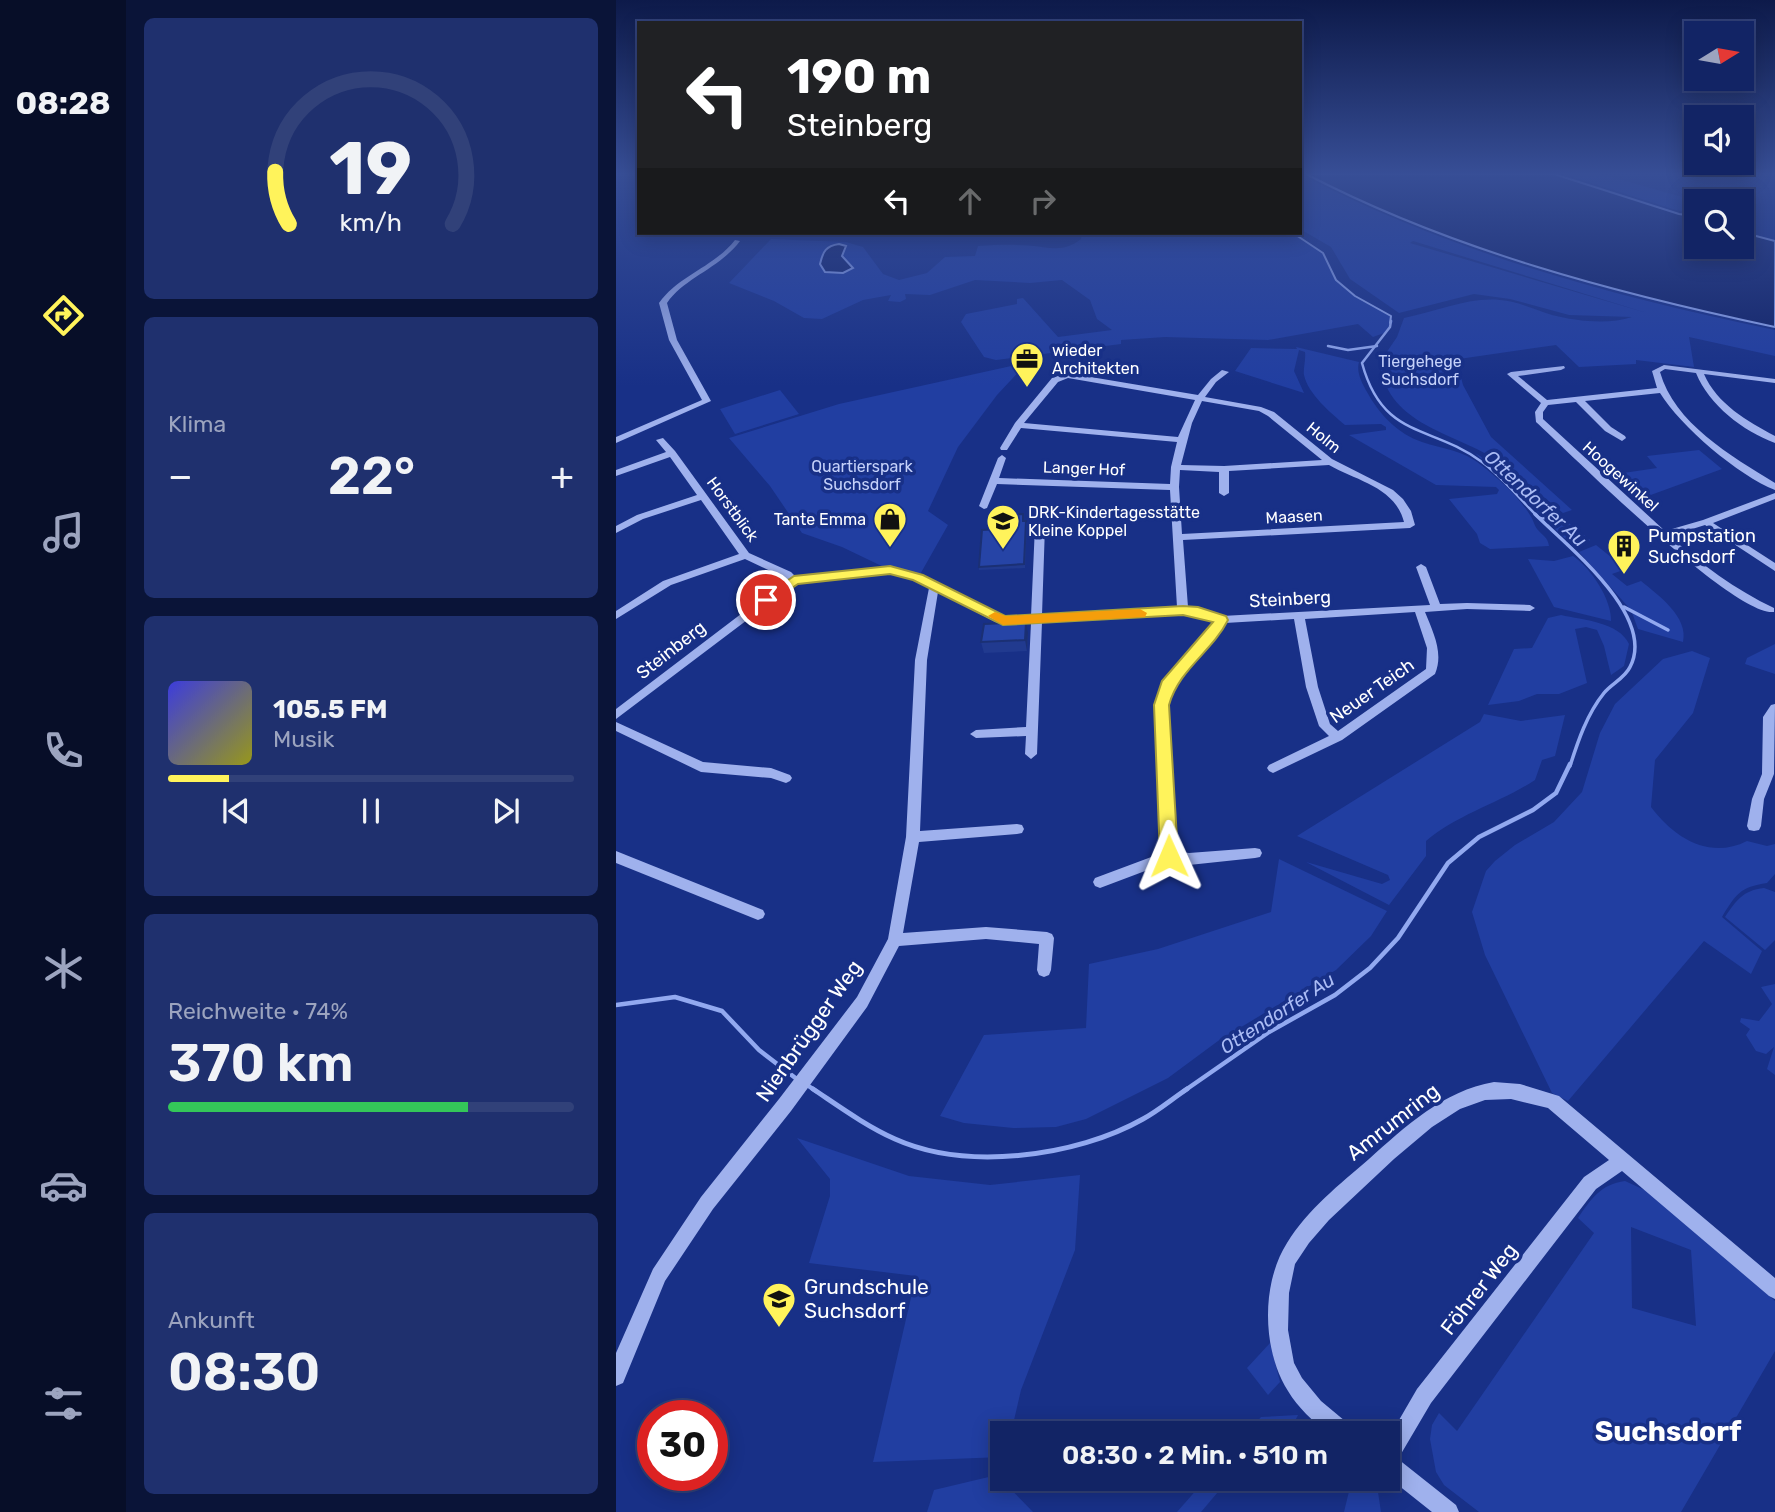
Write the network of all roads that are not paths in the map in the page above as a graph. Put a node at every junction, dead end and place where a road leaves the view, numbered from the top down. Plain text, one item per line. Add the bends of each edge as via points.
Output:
1 (734, 245) edge
2 (1664, 367) joint
3 (1561, 368) dead end
4 (1698, 370) junction
5 (1098, 372) dead end
6 (1225, 372) dead end
7 (1078, 378) junction
8 (1775, 382) edge
9 (1663, 390) junction
10 (1200, 399) junction
11 (1578, 399) junction
12 (1035, 401) joint
13 (1545, 403) junction
14 (1018, 425) junction
15 (1622, 438) dead end
16 (616, 440) edge
17 (660, 440) dead end
18 (1181, 440) junction
19 (1775, 440) edge
20 (673, 453) junction
21 (1003, 453) joint
22 (1330, 462) junction
23 (1175, 467) junction
24 (1224, 468) junction
25 (616, 473) edge
26 (994, 481) junction
27 (1174, 487) junction
28 (1775, 487) edge
29 (1224, 493) dead end
30 (703, 496) junction
31 (1775, 496) edge
32 (984, 506) dead end
33 (1706, 522) junction
34 (1410, 525) joint
35 (1040, 526) dead end
36 (616, 530) edge
37 (1663, 535) junction
38 (1179, 537) junction
39 (745, 555) junction
40 (1421, 567) dead end
41 (1775, 568) edge
42 (794, 580) junction
43 (934, 587) junction
44 (1436, 608) junction
45 (1531, 608) dead end
46 (1419, 609) junction
47 (1183, 610) junction
48 (1770, 610) dead end
49 (1299, 615) junction
50 (616, 616) edge
51 (1036, 620) junction
52 (1221, 620) junction
53 (1775, 708) edge
54 (616, 715) edge
55 (616, 726) edge
56 (1031, 731) junction
57 (976, 734) dead end
58 (1338, 737) junction
59 (1031, 754) dead end
60 (1273, 768) dead end
61 (786, 778) dead end
62 (1754, 826) dead end
63 (1017, 829) dead end
64 (913, 837) junction
65 (1255, 853) dead end
66 (1169, 856) junction
67 (616, 857) edge
68 (1100, 882) dead end
69 (758, 914) dead end
70 (894, 940) junction
71 (1044, 970) dead end
72 (1621, 1162) junction
73 (1775, 1290) edge
74 (616, 1374) edge
75 (1328, 1421) edge
76 (1400, 1437) edge
77 (1400, 1473) edge
78 (1449, 1512) edge

1 - 16 street via 722,259 663,303 673,340 707,401
2 - 4 street
2 - 9 street via 1656,371
3 - 13 street via 1511,374
4 - 8 street
4 - 19 street via 1710,392 1728,410
5 - 7 street
6 - 10 street
7 - 10 street, Holm
7 - 12 street via 1055,380
9 - 11 street
9 - 28 street via 1688,424 1712,445
10 - 18 street
10 - 22 street, Holm via 1276,415
11 - 13 street
11 - 15 street, Hoogewinkel
12 - 14 street
13 - 37 street, Hoogewinkel via 1539,412 1540,424
14 - 18 street
14 - 21 street
17 - 20 street, Horstblick
18 - 23 street
20 - 25 street
20 - 30 street, Horstblick
21 - 26 street
22 - 24 street
22 - 34 street, Holm via 1385,487 1408,513
23 - 24 street
23 - 27 street
24 - 29 street
26 - 27 street, Langer Hof
26 - 32 street
27 - 38 street
30 - 36 street
30 - 39 street, Horstblick
31 - 33 street
33 - 37 street
33 - 41 street
34 - 38 street, Maasen
35 - 51 street
37 - 48 street, Hoogewinkel via 1706,572
38 - 47 street
39 - 42 street, Horstblick
39 - 50 street via 667,583
40 - 44 street
42 - 43 street, Steinberg via 890,570
42 - 54 street, Steinberg
43 - 51 street, Steinberg via 1003,621
43 - 64 street, Nienbrügger Weg via 921,660
44 - 45 street, Steinberg
44 - 46 street, Steinberg
46 - 49 street, Steinberg
46 - 58 street, Neuer Teich via 1434,651 1431,671
47 - 51 street, Steinberg
47 - 52 street, Steinberg
49 - 52 street, Steinberg
49 - 58 street via 1312,687 1325,726
51 - 56 street
52 - 66 street via 1167,684 1162,705
53 - 62 street via 1769,717 1768,774
55 - 61 street via 713,771 771,773
56 - 57 street
56 - 59 street
58 - 60 street, Neuer Teich
63 - 64 street
64 - 70 street, Nienbrügger Weg
65 - 66 street via 1189,859
66 - 68 street
67 - 69 street
70 - 71 street via 986,933 1047,938
70 - 74 street, Nienbrügger Weg via 862,1002 707,1203 659,1275
72 - 73 street, Amrumring
72 - 75 street, Amrumring via 1553,1102 1518,1090 1486,1091 1453,1104 1403,1140 1331,1205 1292,1250 1277,1300 1282,1355 1290,1377
72 - 76 street, Föhrer Weg via 1590,1183 1424,1396
77 - 78 street

